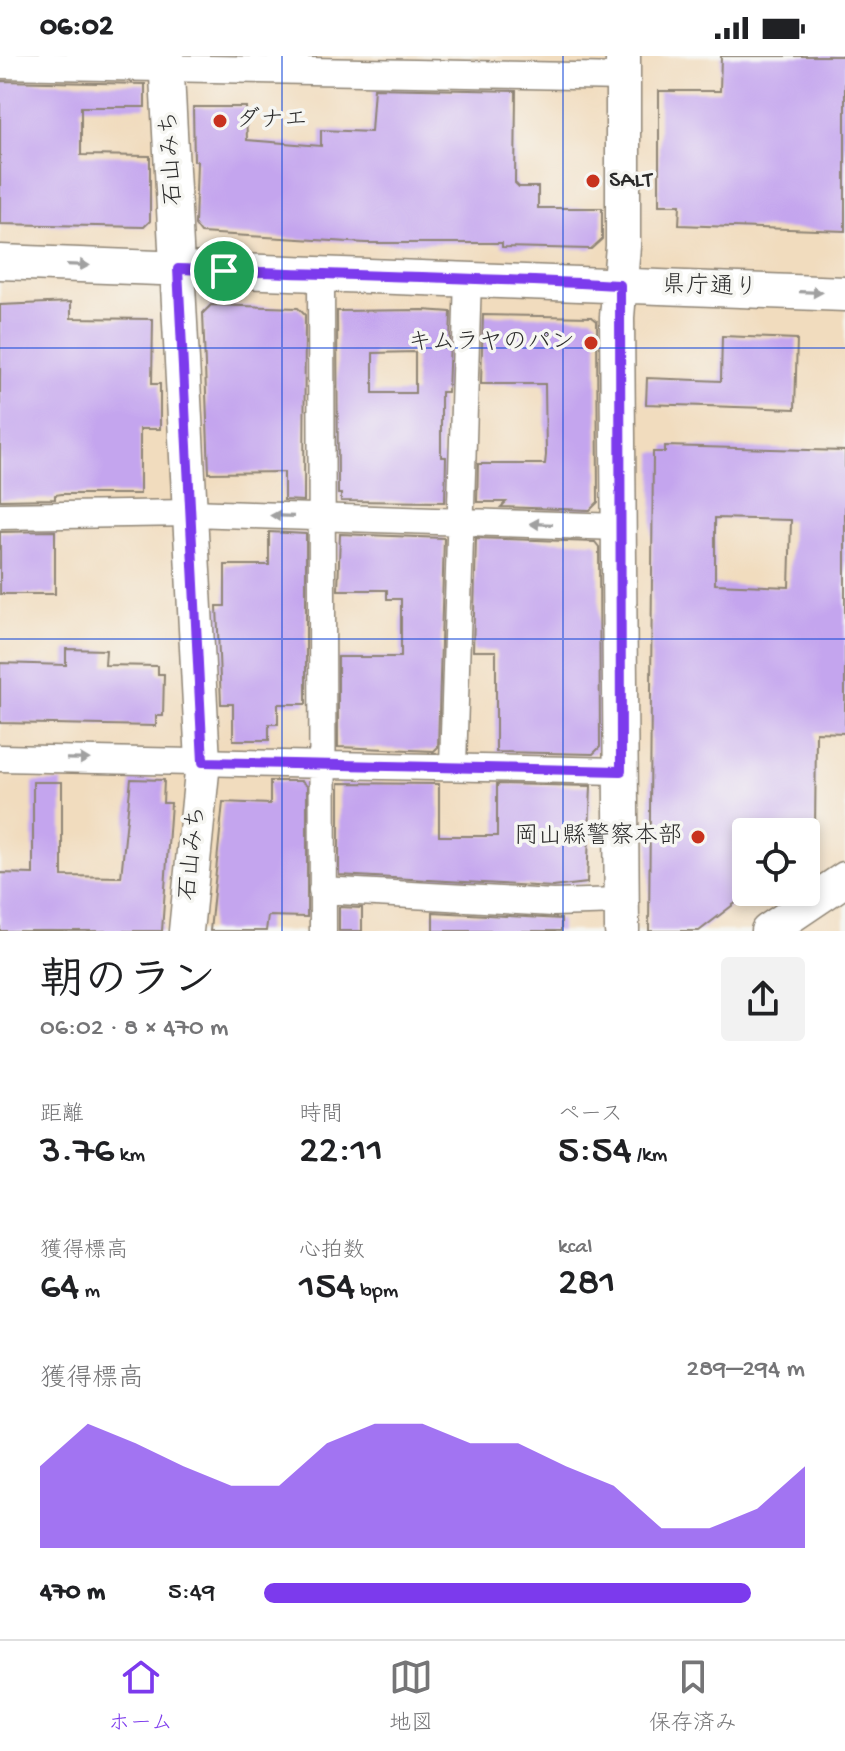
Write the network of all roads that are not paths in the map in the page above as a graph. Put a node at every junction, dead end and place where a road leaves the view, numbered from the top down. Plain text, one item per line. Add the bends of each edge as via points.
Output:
1 (167, 63) edge
2 (0, 65) edge
3 (623, 67) edge
4 (0, 262) edge
5 (178, 269) junction
6 (321, 275) junction
7 (468, 277) junction
8 (620, 285) junction
9 (845, 294) edge
10 (191, 513) junction
11 (0, 516) edge
12 (322, 517) junction
13 (461, 522) junction
14 (619, 527) junction
15 (0, 758) edge
16 (203, 762) junction
17 (323, 763) junction
18 (453, 766) junction
19 (621, 771) junction
20 (845, 879) edge
21 (322, 890) junction
22 (622, 916) edge
23 (186, 931) edge
24 (323, 931) edge
25 (768, 931) edge

1 - 2 street
1 - 3 street
1 - 5 street, 石山みち
3 - 8 street
4 -> 5 street, 県庁通り
5 - 6 street, 県庁通り
5 - 10 street, 石山みち
6 - 7 street, 県庁通り
6 - 12 street
7 - 8 street, 県庁通り
7 - 13 street
8 -> 9 street, 県庁通り
8 - 14 street
10 - 11 street
12 -> 10 street
10 - 16 street, 石山みち
12 - 13 street
12 - 17 street
14 -> 13 street
13 - 18 street
14 - 19 street
15 -> 16 street
16 - 17 street
16 - 23 street, 石山みち
17 - 18 street
17 - 21 street
18 - 19 street
19 - 22 street
20 - 25 street
21 - 22 street via 553,903
21 - 24 street

